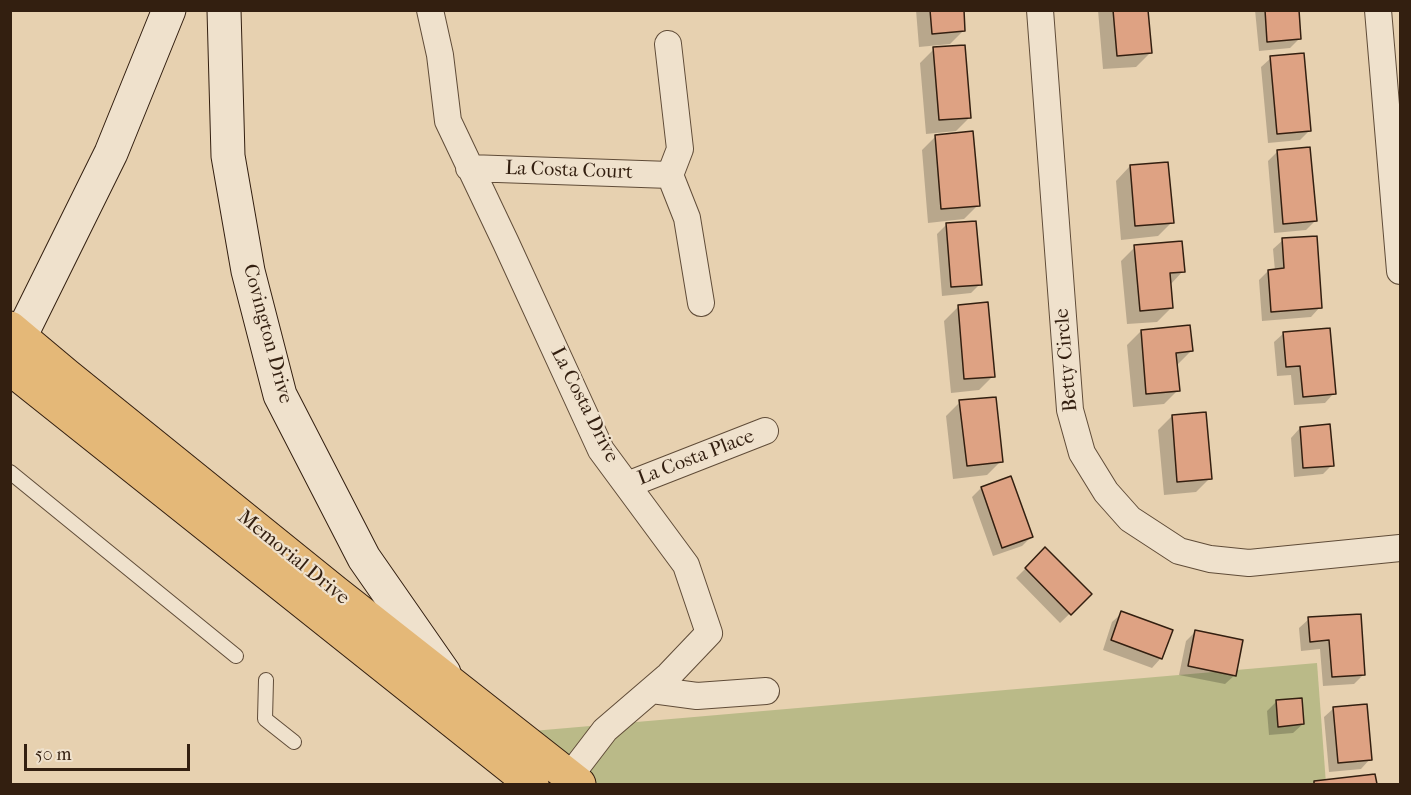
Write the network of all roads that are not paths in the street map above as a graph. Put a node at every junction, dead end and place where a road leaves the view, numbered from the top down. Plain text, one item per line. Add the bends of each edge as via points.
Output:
1 (169, 10) edge
2 (224, 10) edge
3 (430, 10) edge
4 (1040, 10) edge
5 (1378, 10) edge
6 (668, 44) dead end
7 (469, 168) junction
8 (670, 176) junction
9 (1401, 271) edge
10 (701, 303) dead end
11 (16, 332) edge
12 (13, 376) edge
13 (765, 431) dead end
14 (10, 472) edge
15 (627, 485) junction
16 (1401, 548) edge
17 (237, 656) dead end
18 (266, 680) dead end
19 (452, 684) junction
20 (652, 690) junction
21 (766, 691) dead end
22 (294, 742) dead end
23 (574, 781) edge
24 (532, 784) edge

1 - 11 street via 111,153
2 - 19 street, Covington Drive via 228,156 248,271 280,394 364,558
3 - 7 street, La Costa Drive via 448,122
4 - 16 street, Betty Circle via 1070,410 1082,453 1106,492 1130,519 1179,551 1210,559 1249,563
5 - 9 street
6 - 8 street via 680,149
7 - 8 street, La Costa Court
7 - 15 street, La Costa Drive via 601,450
8 - 10 street via 687,218
11 - 12 street
11 - 19 main road, Memorial Drive
12 - 24 main road, Memorial Drive
13 - 15 street, La Costa Place
14 - 17 lane
15 - 20 street, La Costa Drive via 686,565 709,633
18 - 22 lane via 266,719
19 - 23 main road, Memorial Drive
20 - 21 street via 698,696
20 - 23 street, La Costa Drive via 605,730

